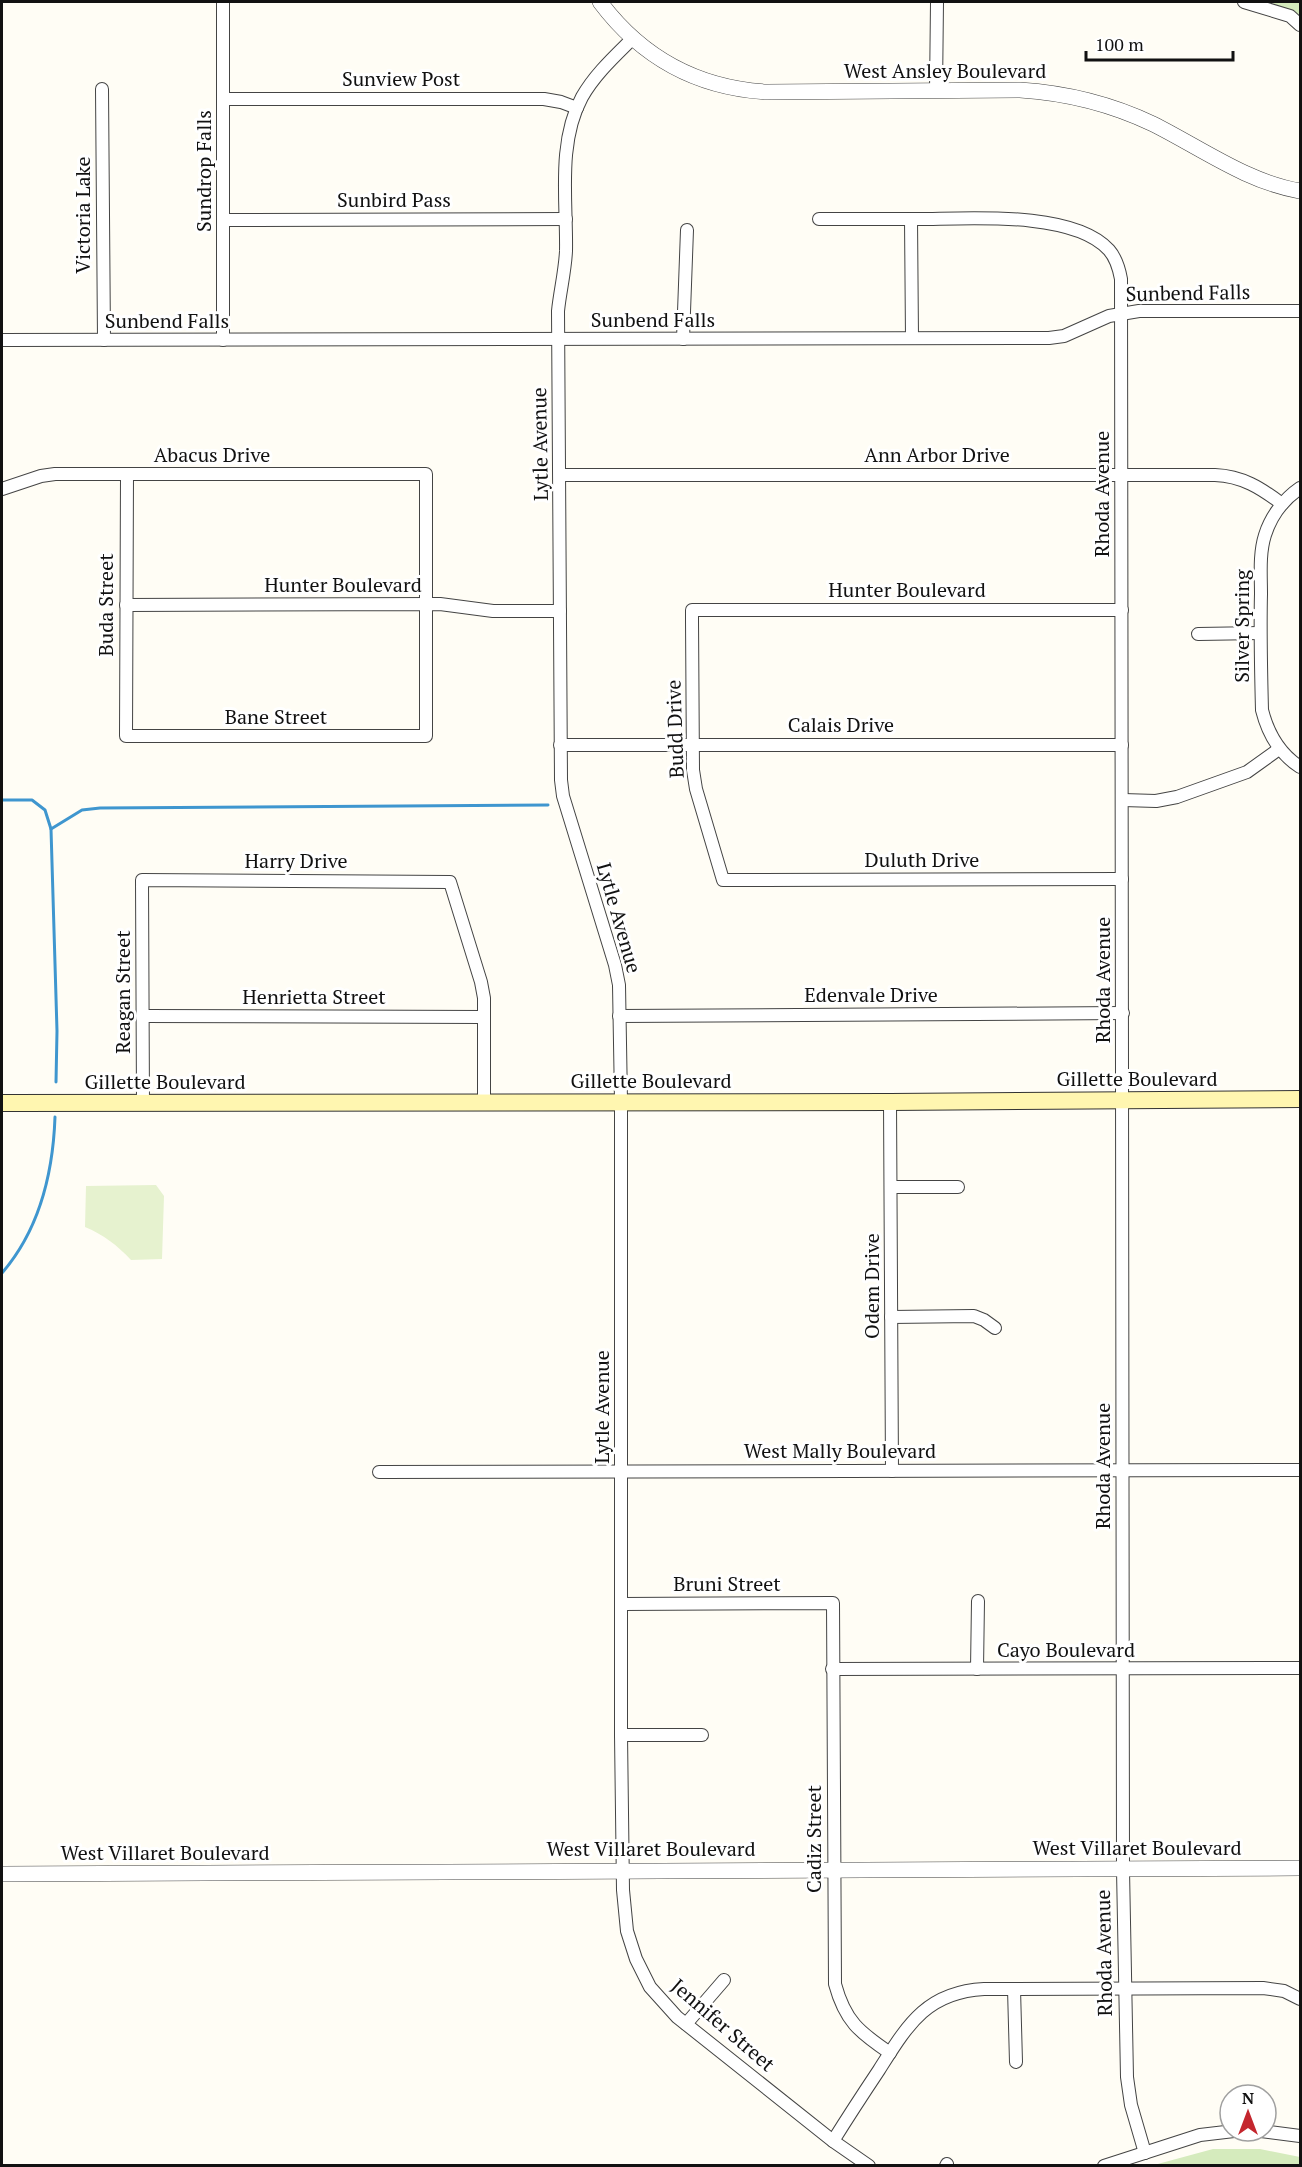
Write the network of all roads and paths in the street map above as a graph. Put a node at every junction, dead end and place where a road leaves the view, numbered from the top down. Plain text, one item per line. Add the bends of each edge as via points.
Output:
1 (223, 2) edge
2 (600, 2) edge
3 (937, 2) edge
4 (1244, 2) edge
5 (1300, 24) edge
6 (633, 38) junction
7 (102, 89) dead end
8 (936, 91) junction
9 (223, 99) junction
10 (577, 108) junction
11 (1300, 191) edge
12 (566, 219) junction
13 (819, 219) dead end
14 (911, 219) junction
15 (223, 220) junction
16 (687, 230) dead end
17 (1300, 311) edge
18 (1122, 313) junction
19 (912, 338) junction
20 (558, 339) junction
21 (682, 339) junction
22 (2, 340) edge
23 (104, 340) junction
24 (223, 340) junction
25 (1122, 474) junction
26 (127, 475) junction
27 (560, 476) junction
28 (1300, 488) edge
29 (2, 489) edge
30 (1282, 504) junction
31 (426, 604) junction
32 (126, 605) junction
33 (692, 610) joint
34 (1122, 610) junction
35 (560, 611) junction
36 (1260, 633) junction
37 (1198, 634) dead end
38 (126, 736) joint
39 (560, 745) junction
40 (693, 745) junction
41 (1122, 745) junction
42 (1280, 749) junction
43 (1300, 767) edge
44 (1123, 800) junction
45 (1122, 879) junction
46 (142, 880) joint
47 (723, 880) joint
48 (1123, 1013) junction
49 (143, 1016) junction
50 (619, 1016) junction
51 (484, 1017) junction
52 (1300, 1099) edge
53 (1123, 1100) junction
54 (621, 1101) junction
55 (484, 1102) junction
56 (890, 1102) junction
57 (2, 1103) edge
58 (143, 1103) junction
59 (892, 1186) junction
60 (958, 1187) dead end
61 (891, 1317) junction
62 (995, 1328) dead end
63 (1122, 1470) junction
64 (1300, 1470) edge
65 (622, 1471) junction
66 (892, 1471) junction
67 (380, 1472) dead end
68 (978, 1601) dead end
69 (833, 1603) joint
70 (622, 1604) junction
71 (1300, 1668) edge
72 (832, 1669) junction
73 (977, 1669) junction
74 (1123, 1669) junction
75 (621, 1735) junction
76 (702, 1735) dead end
77 (1300, 1868) edge
78 (623, 1870) junction
79 (834, 1870) junction
80 (1123, 1870) junction
81 (2, 1874) edge
82 (724, 1980) dead end
83 (1014, 1989) junction
84 (1124, 1989) junction
85 (1300, 1999) edge
86 (686, 2024) junction
87 (890, 2053) junction
88 (1016, 2062) dead end
89 (1218, 2133) edge
90 (1278, 2133) edge
91 (1300, 2136) edge
92 (833, 2141) junction
93 (1145, 2153) junction
94 (869, 2166) edge
95 (1104, 2166) edge

1 - 9 street, Sundrop Falls
2 - 6 street, West Ansley Boulevard
3 - 8 street
4 - 5 street via 1290,16
6 - 8 street, West Ansley Boulevard via 684,74 744,91
6 - 10 street, Lytle Avenue via 603,68
7 - 23 street, Victoria Lake
8 - 11 street, West Ansley Boulevard via 1052,92 1089,100 1152,124 1257,179
9 - 10 street, Sunview Post via 544,99
9 - 15 street, Sundrop Falls
10 - 12 street, Lytle Avenue via 566,160
12 - 15 street, Sunbird Pass
12 - 20 street, Lytle Avenue
13 - 14 street, Rhoda Avenue
14 - 18 street, Rhoda Avenue via 1025,220 1087,235 1110,250 1117,263
14 - 19 street
15 - 24 street, Sundrop Falls
16 - 21 street
17 - 18 street, Sunbend Falls
18 - 19 street, Sunbend Falls via 1049,338
18 - 25 street, Rhoda Avenue
19 - 21 street, Sunbend Falls
20 - 21 street, Sunbend Falls
20 - 24 street, Sunbend Falls
20 - 27 street, Lytle Avenue
22 - 23 street, Sunbend Falls
23 - 24 street, Sunbend Falls
25 - 27 street, Ann Arbor Drive
25 - 30 street, Ann Arbor Drive via 1233,477 1257,486
25 - 34 street, Rhoda Avenue
26 - 29 street, Abacus Drive via 40,476
26 - 31 street, Abacus Drive via 426,474
26 - 32 street, Buda Street
27 - 35 street, Lytle Avenue
28 - 30 street
30 - 36 street, Silver Spring via 1263,543
31 - 32 street, Hunter Boulevard
31 - 35 street, Hunter Boulevard via 493,611
31 - 38 street, Bane Street via 426,736
32 - 38 street, Buda Street
33 - 34 street, Hunter Boulevard
33 - 40 street, Budd Drive
34 - 41 street, Rhoda Avenue
35 - 39 street, Lytle Avenue
36 - 37 street
36 - 42 street, Silver Spring via 1262,710
39 - 40 street, Calais Drive
39 - 50 street, Lytle Avenue via 563,796 615,965
40 - 41 street, Calais Drive
40 - 47 street, Budd Drive via 696,789
41 - 44 street, Rhoda Avenue
42 - 43 street
42 - 44 street via 1247,772 1178,797
44 - 45 street, Rhoda Avenue
45 - 47 street, Duluth Drive
45 - 48 street, Rhoda Avenue
46 - 49 street, Reagan Street
46 - 51 street, Harry Drive via 450,882 481,982
48 - 50 street, Edenvale Drive
48 - 53 street, Rhoda Avenue
49 - 51 street, Henrietta Street
49 - 58 street, Reagan Street
50 - 54 street, Lytle Avenue
51 - 55 street
52 - 53 main road, Gillette Boulevard
53 - 56 main road, Gillette Boulevard
53 - 63 street, Rhoda Avenue
54 - 55 main road, Gillette Boulevard
54 - 56 main road, Gillette Boulevard
54 - 65 street, Lytle Avenue
55 - 58 main road, Gillette Boulevard
56 - 59 street, Odem Drive
57 - 58 main road, Gillette Boulevard
59 - 60 street
59 - 61 street, Odem Drive
61 - 62 street via 974,1316
61 - 66 street, Odem Drive
63 - 64 street, West Mally Boulevard
63 - 66 street, West Mally Boulevard
63 - 74 street, Rhoda Avenue
65 - 66 street, West Mally Boulevard
65 - 67 street, West Mally Boulevard
65 - 70 street, Lytle Avenue
68 - 73 street
69 - 70 street, Bruni Street
69 - 72 street, Cadiz Street
70 - 75 street, Lytle Avenue
71 - 74 street, Cayo Boulevard
72 - 73 street, Cayo Boulevard
72 - 79 street, Cadiz Street
73 - 74 street, Cayo Boulevard
74 - 80 street, Rhoda Avenue
75 - 76 street
75 - 78 street, Lytle Avenue
77 - 80 street, West Villaret Boulevard
78 - 79 street, West Villaret Boulevard
78 - 81 street, West Villaret Boulevard via 478,1874
78 - 86 street, Jennifer Street via 625,1915 633,1952 650,1987
79 - 80 street, West Villaret Boulevard
79 - 87 street, Cadiz Street via 834,1965 840,2004 858,2030
80 - 84 street, Rhoda Avenue
82 - 86 street
83 - 84 street
83 - 87 street via 964,1991 936,2002 912,2020
83 - 88 street
84 - 85 street via 1270,1988
84 - 93 street, Rhoda Avenue via 1127,2077
86 - 92 street, Jennifer Street
87 - 92 street
89 - 93 street
90 - 91 street
92 - 94 street, Jennifer Street
93 - 95 street

